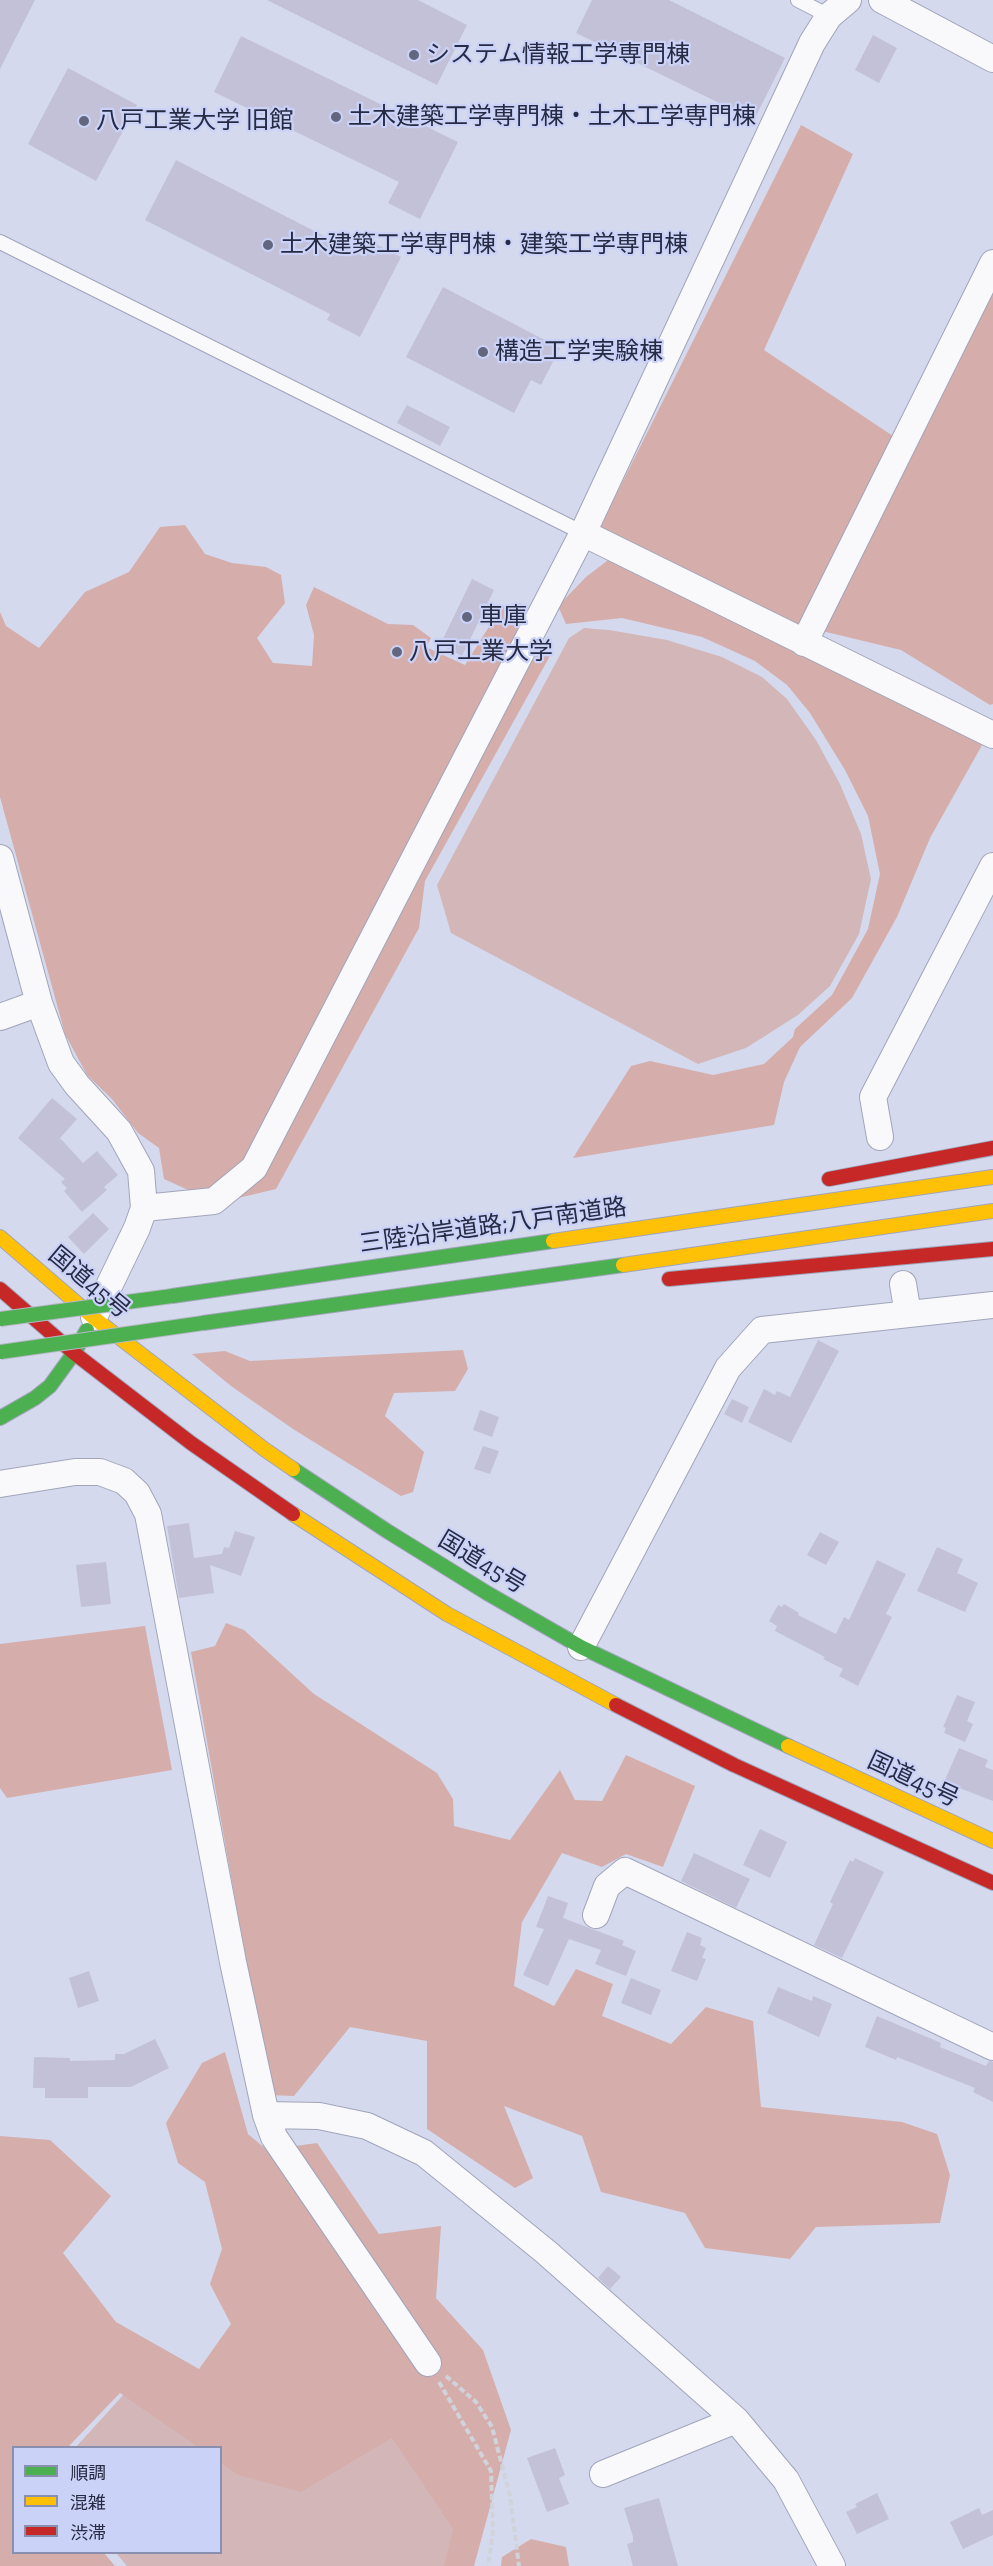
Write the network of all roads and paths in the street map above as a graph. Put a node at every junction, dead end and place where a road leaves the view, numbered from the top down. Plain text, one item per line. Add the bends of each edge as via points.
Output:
1 (798, 0) edge
2 (882, 0) edge
3 (838, 8) edge
4 (993, 59) edge
5 (0, 242) edge
6 (993, 263) edge
7 (583, 533) junction
8 (804, 643) junction
9 (993, 735) edge
10 (0, 858) edge
11 (993, 866) edge
12 (39, 1003) junction
13 (0, 1017) edge
14 (879, 1137) dead end
15 (993, 1148) edge
16 (993, 1177) edge
17 (811, 1182) dead end
18 (144, 1208) junction
19 (685, 1208) dead end
20 (993, 1211) edge
21 (0, 1237) edge
22 (549, 1240) junction
23 (993, 1250) edge
24 (651, 1281) dead end
25 (903, 1284) dead end
26 (0, 1289) edge
27 (535, 1291) dead end
28 (993, 1305) edge
29 (331, 1307) junction
30 (908, 1314) junction
31 (94, 1318) junction
32 (0, 1319) edge
33 (0, 1352) edge
34 (74, 1353) junction
35 (0, 1418) edge
36 (0, 1484) edge
37 (581, 1647) junction
38 (992, 1840) edge
39 (993, 1883) edge
40 (596, 1915) dead end
41 (993, 2047) edge
42 (267, 2115) junction
43 (428, 2363) junction
44 (736, 2420) junction
45 (603, 2474) dead end
46 (488, 2566) edge
47 (519, 2566) edge
48 (832, 2566) edge

1 - 3 lane
2 - 4 street
3 - 7 street via 812,43
5 - 7 lane
6 - 8 street
7 - 8 street
7 - 18 street via 254,1168 214,1201
8 - 9 street
10 - 12 street
11 - 14 street via 873,1097
12 - 13 street
12 - 18 street via 61,1063 119,1131 141,1172
15 - 17 main road
16 - 22 main road, 三陸沿岸道路;八戸南道路
18 - 31 street
19 - 22 main road
20 - 29 main road
21 - 31 main road, 国道45号
22 - 32 main road, 三陸沿岸道路;八戸南道路, bridge
23 - 24 main road
25 - 30 street
26 - 34 main road
27 - 29 main road
28 - 30 street
29 - 33 main road, bridge
30 - 37 street via 762,1330 728,1368
31 - 34 main road
31 - 37 main road, 国道45号 via 264,1449 387,1531
34 - 35 main road via 50,1386
34 - 39 main road via 191,1443 447,1614 734,1765
36 - 42 street via 100,1472 124,1481 137,1493 147,1514 233,1962
37 - 38 main road, 国道45号
40 - 41 street via 607,1886 625,1871
42 - 43 street via 274,2137
42 - 44 street via 319,2116 367,2126 424,2153 546,2252
43 - 46 path via 491,2471 493,2532
43 - 47 path via 462,2388 492,2427 510,2496
44 - 45 street
44 - 48 street via 786,2480

